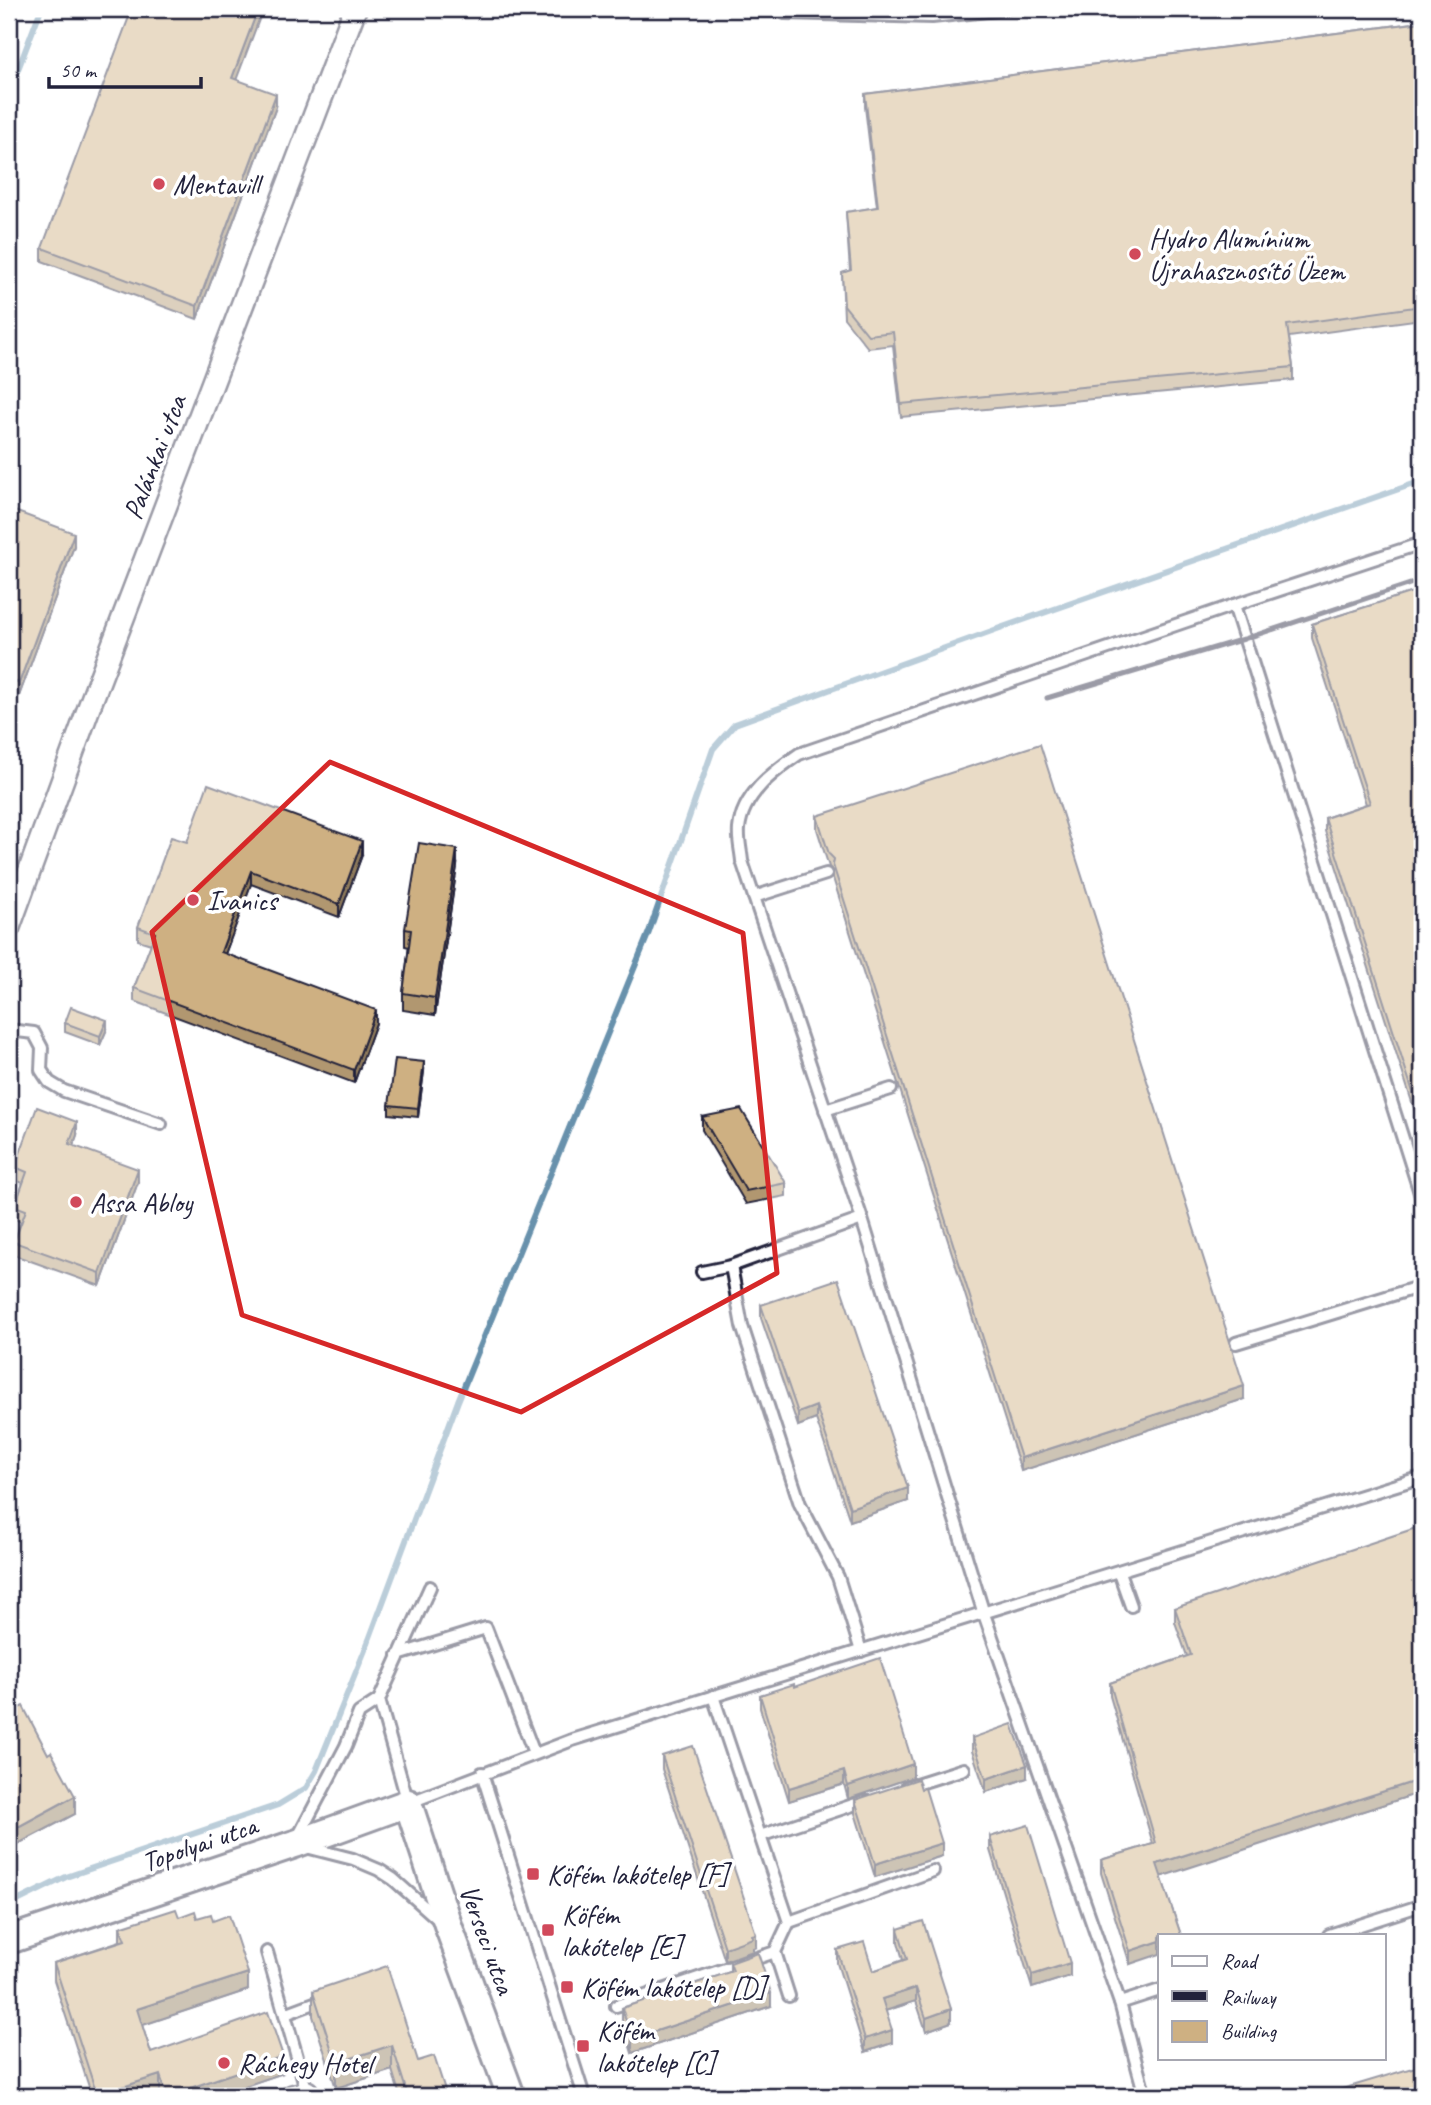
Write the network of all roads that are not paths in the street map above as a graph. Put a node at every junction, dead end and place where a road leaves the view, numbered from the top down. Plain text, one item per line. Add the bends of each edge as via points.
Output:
1 (355, 9) edge
2 (775, 9) edge
3 (1006, 9) edge
4 (1422, 543) edge
5 (1234, 605) junction
6 (826, 874) dead end
7 (754, 897) junction
8 (9, 927) edge
9 (9, 1030) edge
10 (891, 1089) dead end
11 (825, 1110) junction
12 (161, 1124) dead end
13 (1422, 1199) edge
14 (862, 1219) junction
15 (731, 1266) junction
16 (702, 1272) dead end
17 (1422, 1286) edge
18 (1236, 1343) dead end
19 (1422, 1477) edge
20 (1119, 1572) junction
21 (430, 1587) dead end
22 (1131, 1606) dead end
23 (984, 1614) junction
24 (860, 1651) junction
25 (398, 1655) junction
26 (713, 1696) junction
27 (379, 1700) junction
28 (534, 1754) junction
29 (964, 1769) dead end
30 (482, 1773) junction
31 (901, 1790) edge
32 (875, 1798) edge
33 (408, 1802) junction
34 (760, 1836) junction
35 (295, 1843) junction
36 (933, 1871) dead end
37 (1422, 1905) edge
38 (789, 1922) junction
39 (449, 1928) junction
40 (1332, 1934) edge
41 (9, 1940) edge
42 (267, 1952) dead end
43 (775, 1952) junction
44 (1158, 1991) edge
45 (789, 1996) dead end
46 (332, 1997) edge
47 (1120, 2003) junction
48 (616, 2006) dead end
49 (285, 2014) junction
50 (302, 2095) edge
51 (511, 2096) edge
52 (583, 2096) edge
53 (1145, 2096) edge

1 - 8 street, Palánkai utca
2 - 3 lane via 932,17
4 - 5 lane
5 - 7 lane via 799,754 764,780 739,826 742,861
5 - 13 lane
6 - 7 lane
7 - 11 lane
9 - 12 lane via 34,1033 42,1048 41,1070 49,1082
10 - 11 lane
11 - 14 lane
14 - 15 lane
14 - 23 lane
15 - 16 lane
15 - 24 lane via 742,1326 800,1504 838,1577
17 - 18 lane
19 - 20 lane
20 - 22 lane
20 - 23 lane
21 - 25 lane
23 - 24 lane
23 - 47 lane
24 - 26 lane
25 - 27 lane
25 - 28 lane via 486,1628
26 - 28 lane
26 - 34 lane
27 - 33 lane
27 - 35 lane via 359,1713
28 - 30 lane
29 - 31 lane
30 - 33 lane
30 - 52 lane
32 - 34 lane
33 - 35 street, Topolyai utca
33 - 39 street, Verseci utca
34 - 38 lane
35 - 39 lane via 379,1870
35 - 41 street, Topolyai utca
36 - 38 lane
37 - 40 lane
38 - 43 lane
39 - 51 street, Verseci utca
42 - 49 lane
43 - 45 lane
43 - 48 lane
44 - 47 lane
46 - 49 lane
47 - 53 lane
49 - 50 lane

